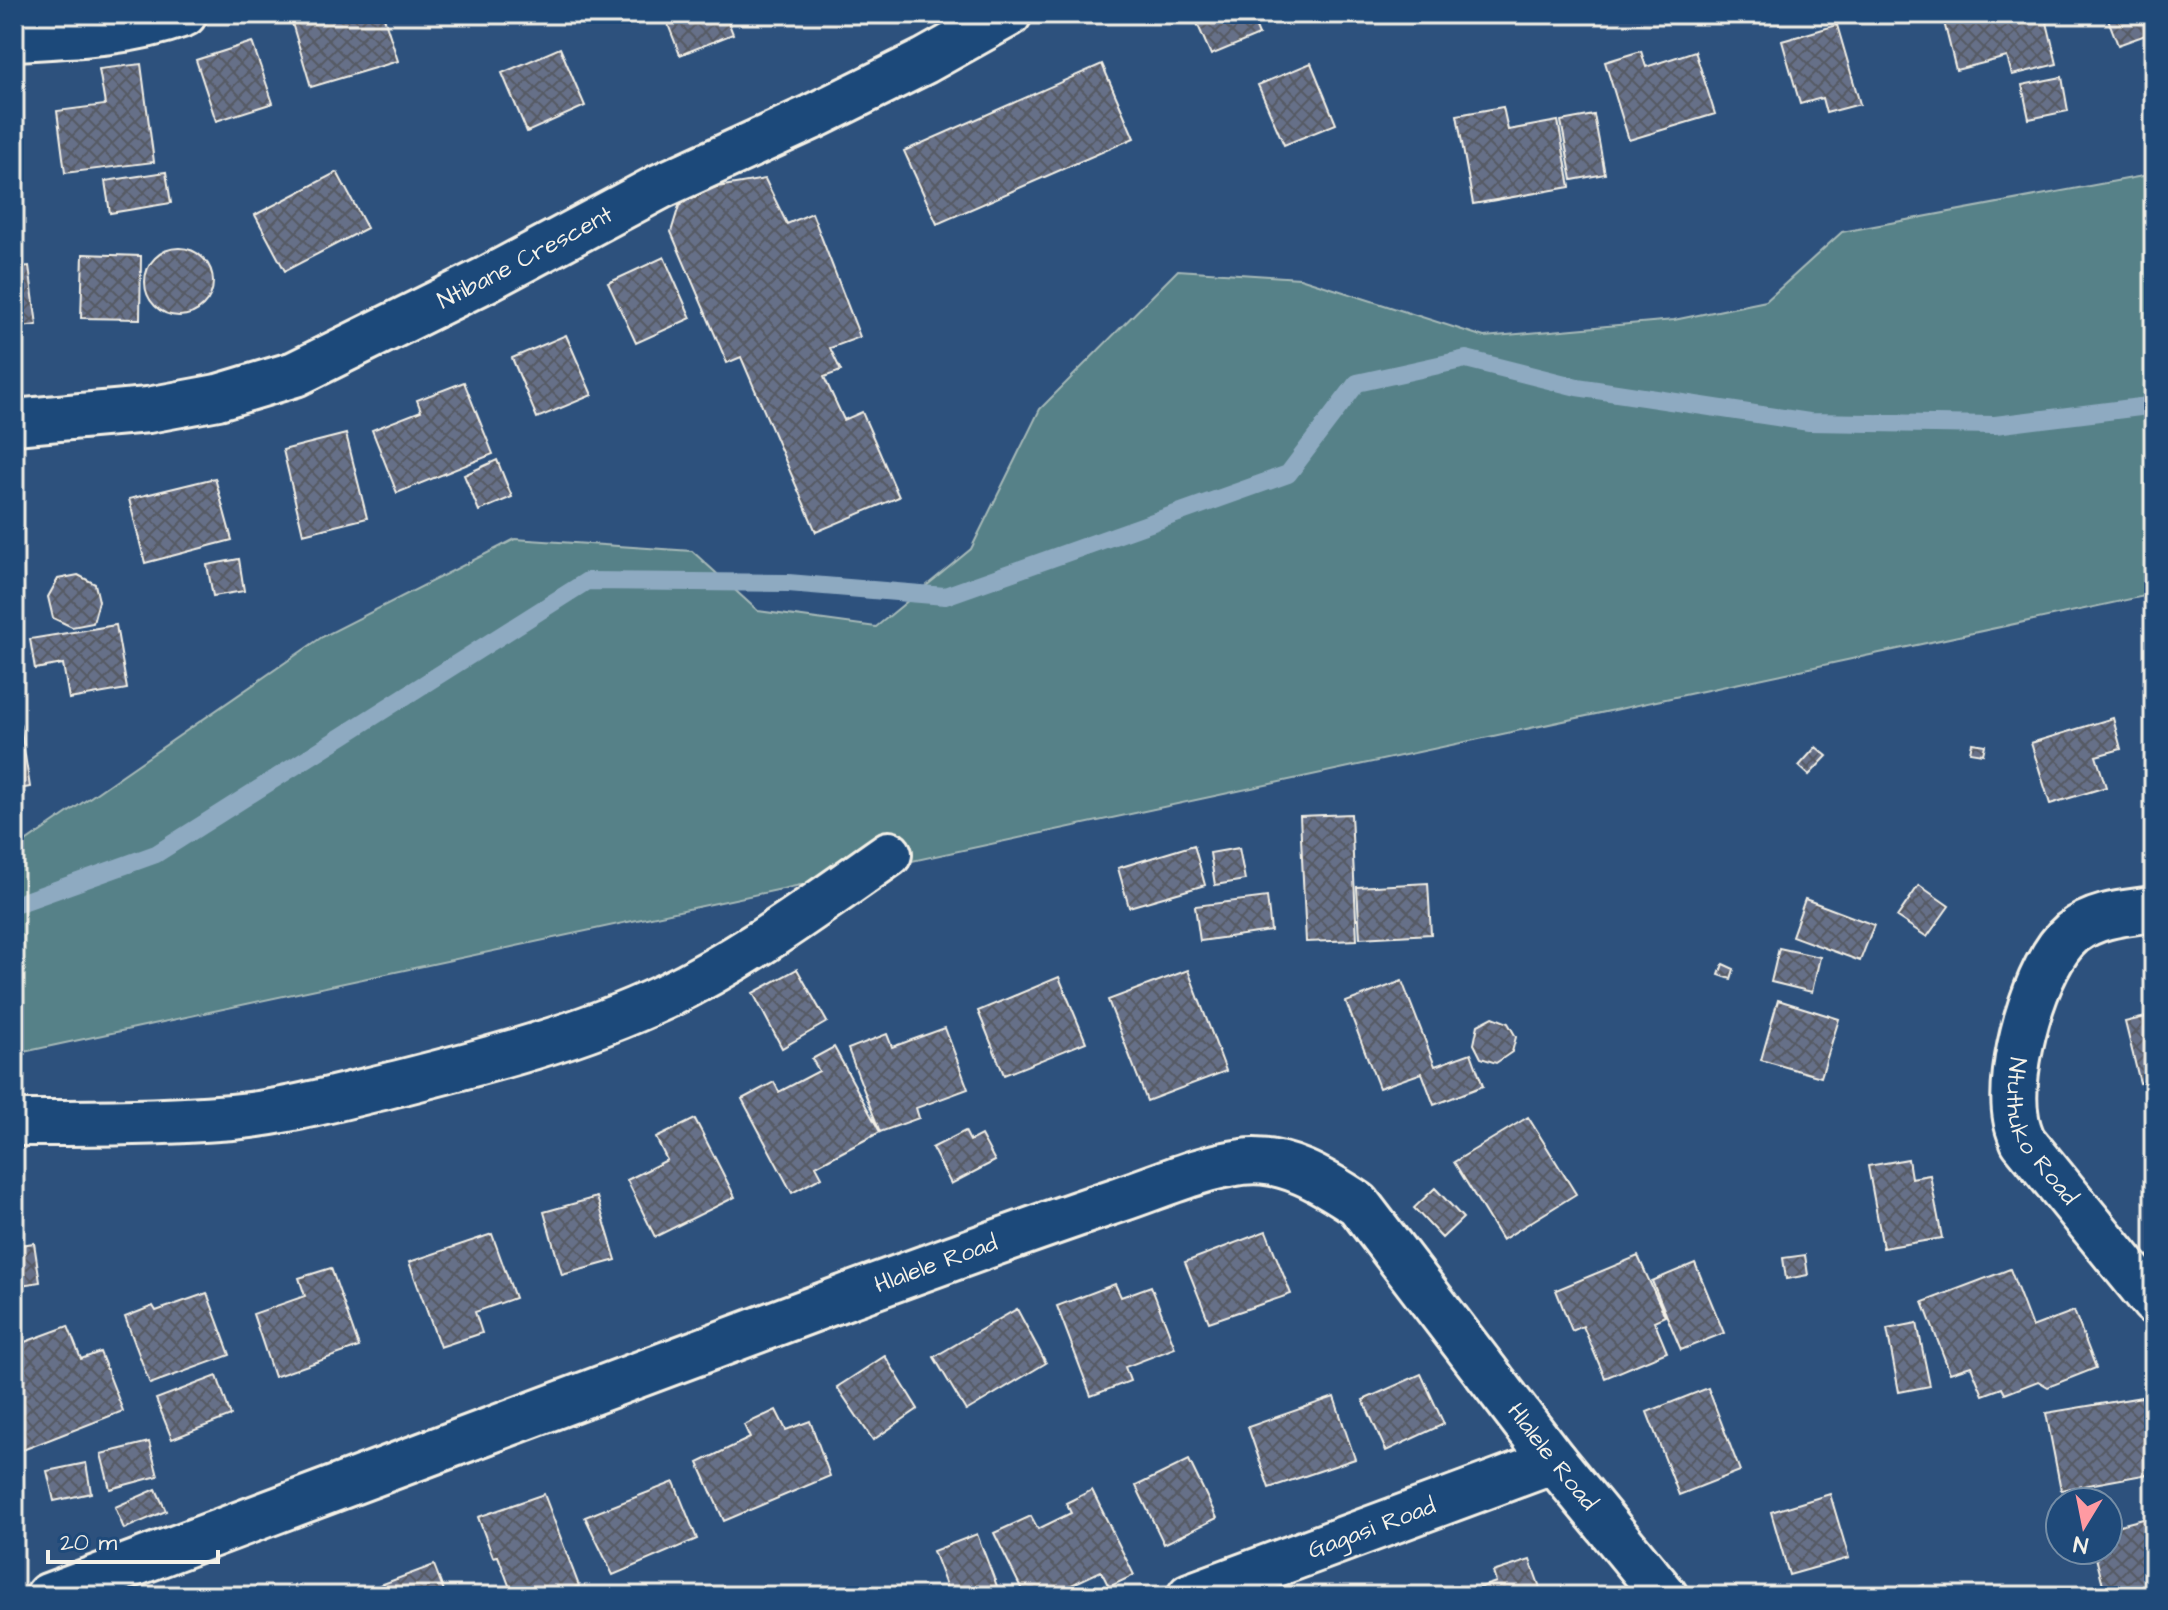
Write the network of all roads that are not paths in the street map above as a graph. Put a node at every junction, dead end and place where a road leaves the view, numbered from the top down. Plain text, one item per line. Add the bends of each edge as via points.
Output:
1 (184, 14) edge
2 (1009, 14) edge
3 (14, 38) edge
4 (14, 422) edge
5 (889, 854) dead end
6 (2154, 909) edge
7 (14, 1123) edge
8 (2154, 1302) edge
9 (1554, 1461) junction
10 (48, 1596) edge
11 (1190, 1596) edge
12 (1665, 1596) edge

1 - 3 street via 143,27
2 - 4 street, Ntibane Crescent via 925,61 661,186 295,374 218,397 148,410
5 - 7 street via 758,946 583,1032 306,1106 233,1117
6 - 8 street, Ntuthuko Road via 2107,915 2086,924 2060,946 2030,1008 2014,1105 2023,1141
9 - 10 street, Hlalele Road via 1358,1204 1304,1172 1240,1162 1000,1239
9 - 11 street, Gagasi Road
9 - 12 street, Hlalele Road

